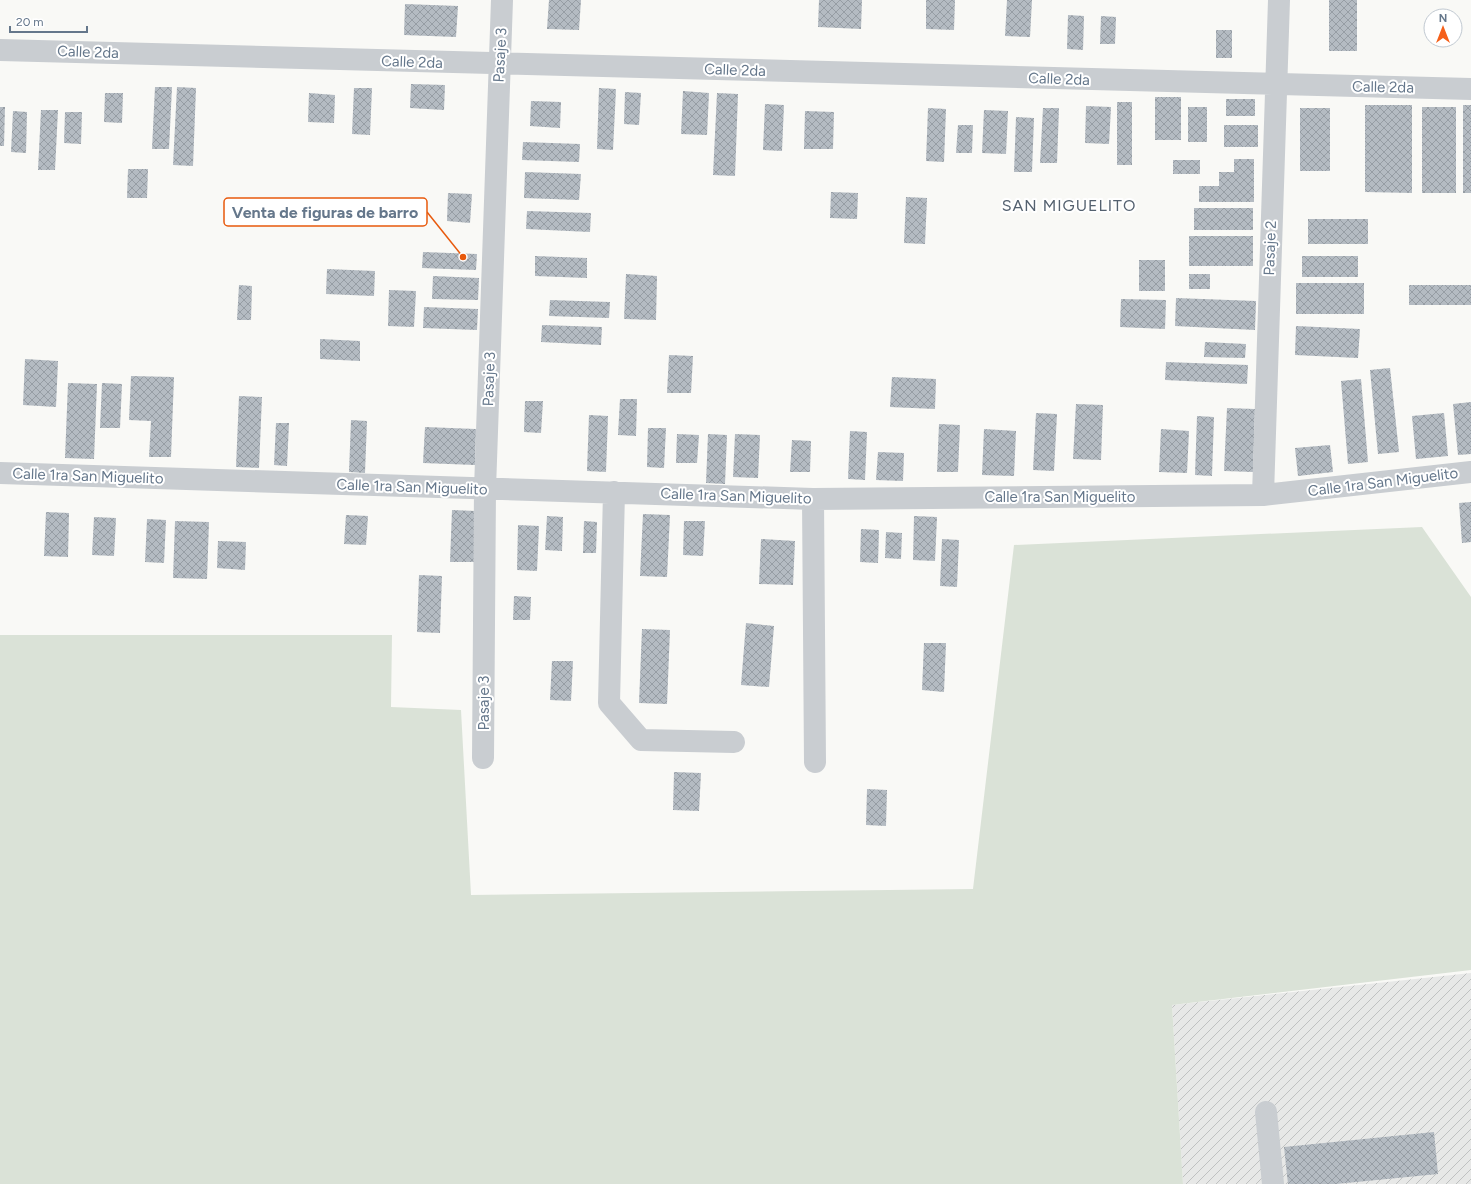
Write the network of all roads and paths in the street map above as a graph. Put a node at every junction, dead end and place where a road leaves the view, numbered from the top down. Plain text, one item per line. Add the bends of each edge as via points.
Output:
1 (502, 0) edge
2 (1279, 0) edge
3 (0, 50) edge
4 (499, 64) junction
5 (1275, 85) junction
6 (1471, 89) edge
7 (1471, 472) edge
8 (0, 473) edge
9 (485, 489) junction
10 (614, 492) junction
11 (1263, 495) junction
12 (813, 499) junction
13 (734, 742) dead end
14 (483, 758) dead end
15 (815, 762) dead end
16 (1266, 1112) dead end
17 (1273, 1184) edge

1 - 4 street, Pasaje 3
2 - 5 street, Pasaje 2
3 - 4 street, Calle 2da
4 - 5 street, Calle 2da
4 - 9 street, Pasaje 3
5 - 6 street, Calle 2da
5 - 11 street, Pasaje 2
7 - 11 street, Calle 1ra San Miguelito
8 - 9 street, Calle 1ra San Miguelito
9 - 10 street, Calle 1ra San Miguelito
9 - 14 street, Pasaje 3
10 - 12 street, Calle 1ra San Miguelito
10 - 13 street via 609,703 641,740
11 - 12 street, Calle 1ra San Miguelito
12 - 15 street
16 - 17 street

